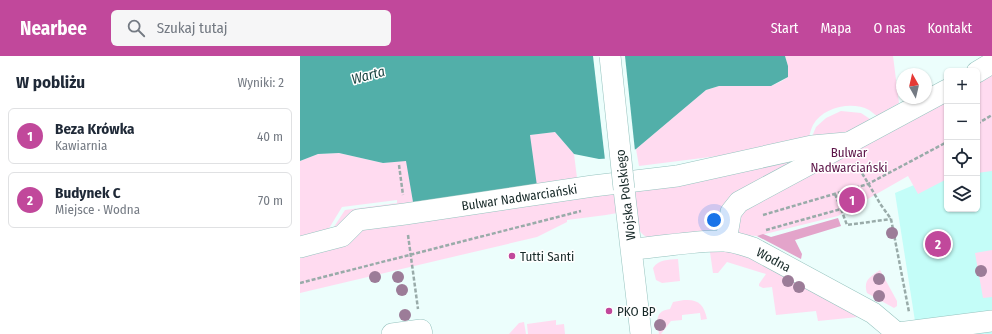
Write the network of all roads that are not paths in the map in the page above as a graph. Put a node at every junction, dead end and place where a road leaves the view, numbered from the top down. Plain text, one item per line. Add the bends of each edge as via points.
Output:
1 (610, 56) edge
2 (992, 63) edge
3 (980, 70) edge
4 (944, 92) edge
5 (850, 151) junction
6 (727, 233) junction
7 (300, 246) edge
8 (632, 249) junction
9 (992, 321) edge
10 (903, 333) edge
11 (392, 334) edge
12 (422, 334) edge
13 (640, 334) edge

1 - 8 street, Wojska Polskiego, bridge
2 - 3 street
4 - 5 street, Bulwar Nadwarciański
5 - 6 street via 739,202 731,212
5 - 7 street, Bulwar Nadwarciański via 812,146 677,176 358,220 342,236
6 - 8 street, Wodna via 704,242
6 - 10 street, Wodna via 738,243 753,248 873,313
8 - 13 street, Wojska Polskiego
9 - 10 street
11 - 12 street via 421,330

